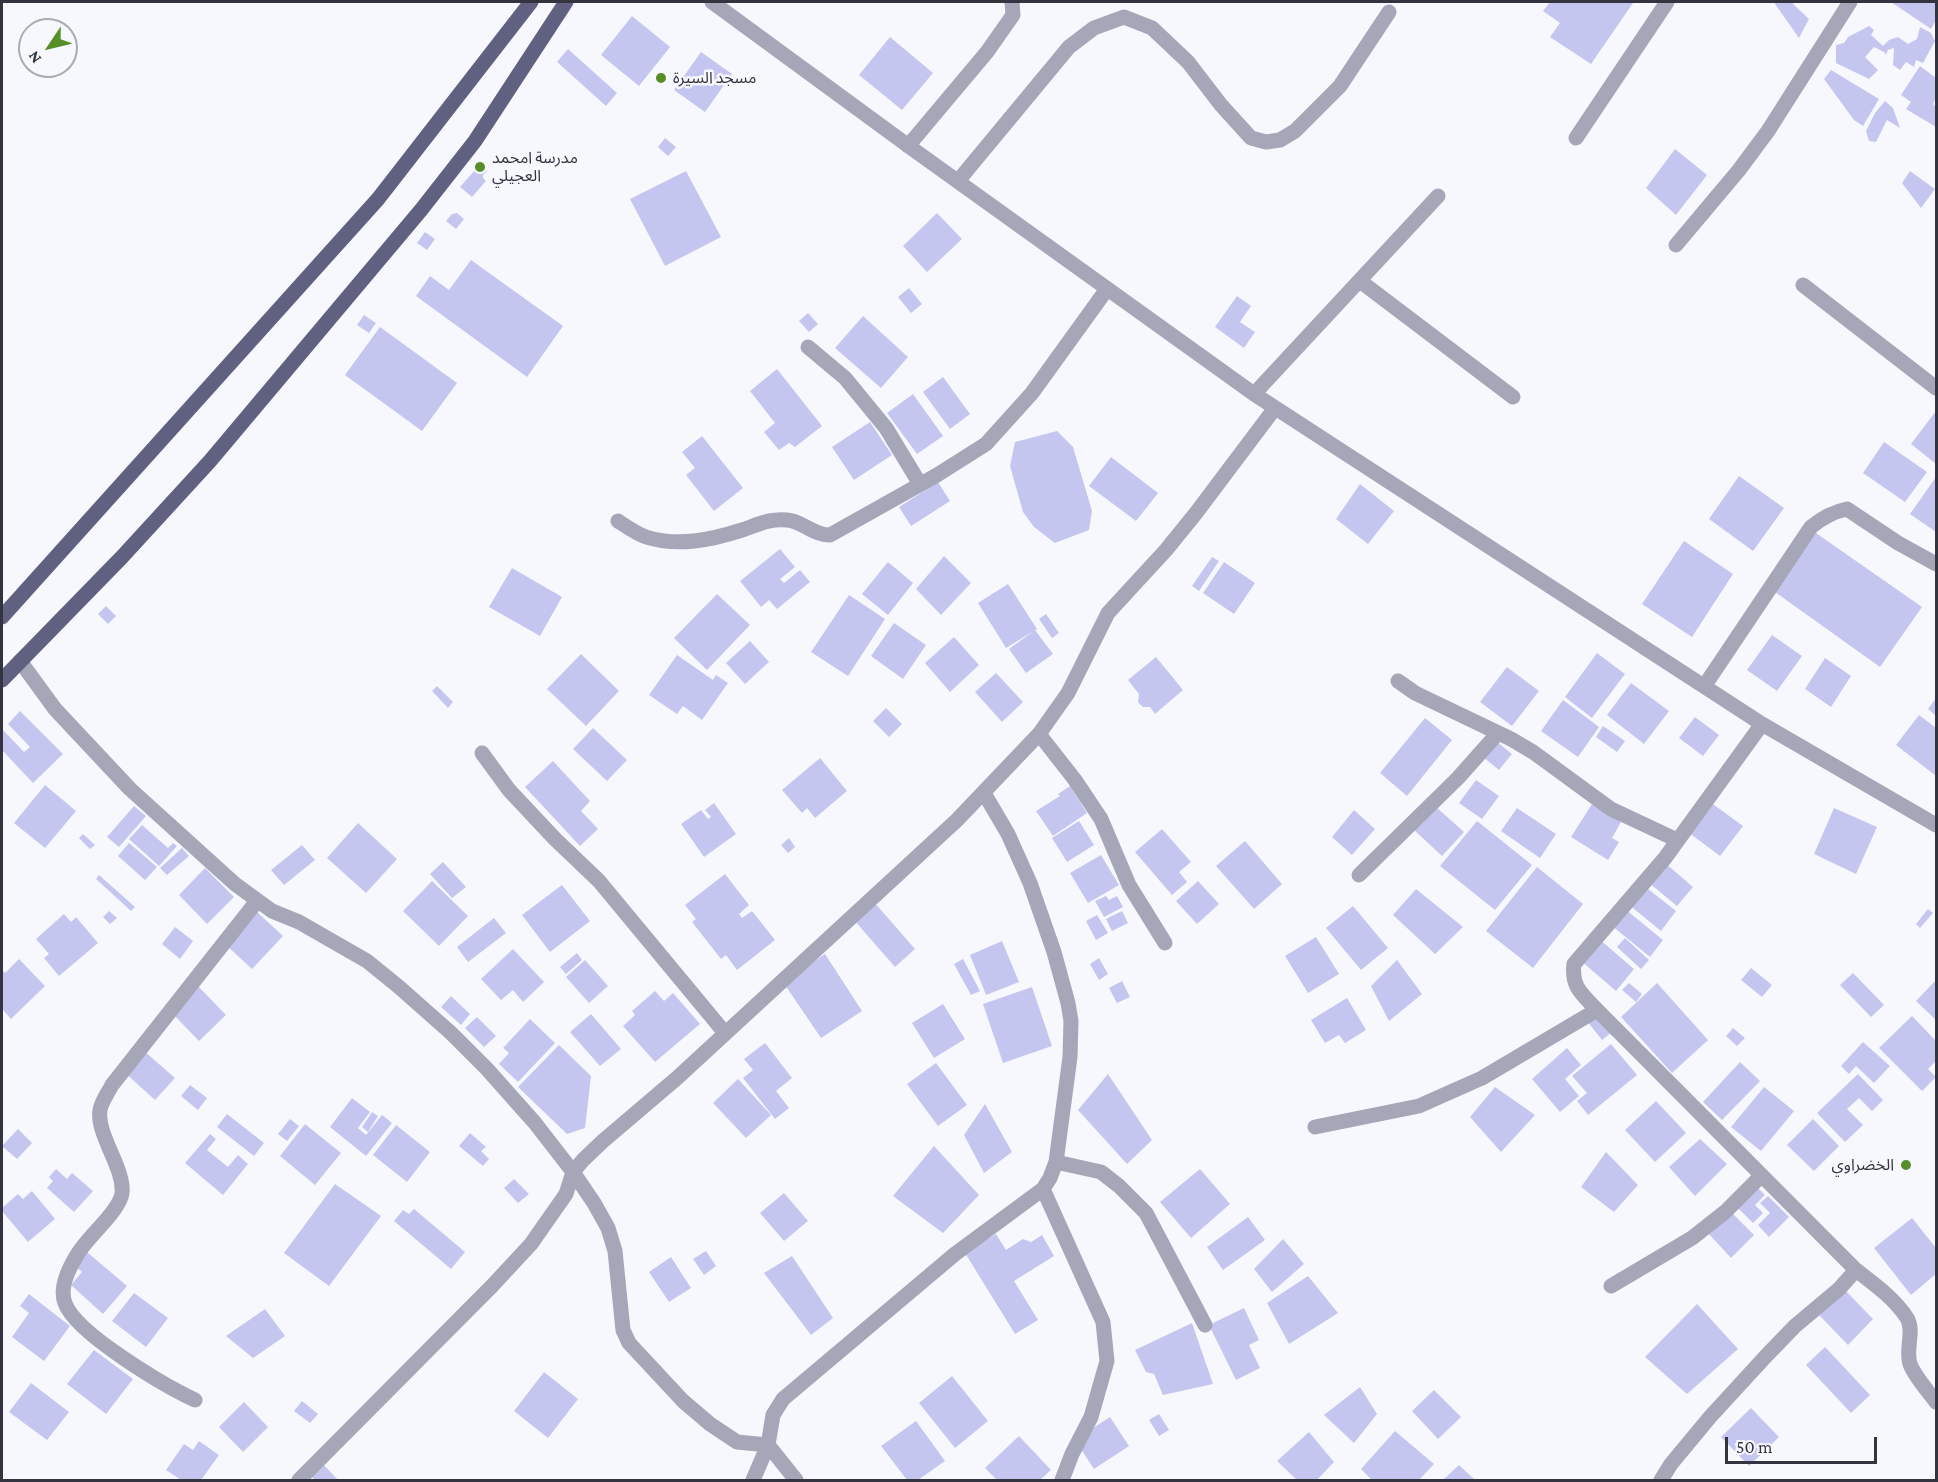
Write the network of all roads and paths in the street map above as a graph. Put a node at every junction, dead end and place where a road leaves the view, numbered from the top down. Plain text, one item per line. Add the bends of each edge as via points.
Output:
1 (531, 2) edge
2 (566, 2) edge
3 (712, 2) edge
4 (1012, 2) edge
5 (1667, 2) edge
6 (1850, 2) edge
7 (1389, 12) dead end
8 (1576, 138) dead end
9 (908, 146) junction
10 (957, 181) junction
11 (1438, 196) dead end
12 (1676, 245) dead end
13 (1360, 281) junction
14 (1803, 285) dead end
15 (1107, 289) junction
16 (808, 347) dead end
17 (1936, 388) edge
18 (1254, 394) junction
19 (1513, 397) dead end
20 (1275, 408) junction
21 (920, 484) junction
22 (618, 521) dead end
23 (1936, 564) edge
24 (2, 617) edge
25 (20, 661) junction
26 (2, 680) edge
27 (1398, 681) dead end
28 (1705, 685) junction
29 (1762, 724) junction
30 (1498, 733) junction
31 (1039, 734) junction
32 (482, 753) dead end
33 (984, 793) junction
34 (1936, 825) edge
35 (1677, 840) junction
36 (1359, 875) dead end
37 (257, 901) junction
38 (1165, 943) dead end
39 (1597, 1010) junction
40 (725, 1033) junction
41 (1315, 1127) dead end
42 (1056, 1162) junction
43 (573, 1172) junction
44 (1761, 1176) junction
45 (1043, 1189) junction
46 (1856, 1270) junction
47 (1611, 1286) dead end
48 (1205, 1325) dead end
49 (195, 1400) dead end
50 (1936, 1402) edge
51 (768, 1445) junction
52 (299, 1480) edge
53 (753, 1480) edge
54 (796, 1480) edge
55 (1062, 1480) edge
56 (1661, 1480) edge

1 - 24 main road via 378,199
2 - 25 main road via 475,141 421,210 210,461
3 - 9 street
4 - 9 street via 1012,15 987,52
5 - 8 street
6 - 12 street via 1768,131
7 - 10 street via 1340,86 1295,131 1281,140 1266,142 1251,138 1188,62 1152,28 1124,17 1094,28 1069,47
9 - 10 street
10 - 15 street
11 - 13 street
13 - 18 street
13 - 19 street
14 - 17 street
15 - 18 street
15 - 21 street via 1032,393 986,444
16 - 21 street via 845,378 886,429
18 - 20 street
20 - 28 street
20 - 31 street via 1189,522 1108,613 1068,693
21 - 22 street via 830,535 819,535 789,520 764,521 712,539 669,542 645,537
23 - 28 street via 1847,508 1835,511 1811,527
25 - 26 main road
25 - 37 street via 55,710 130,789
27 - 30 street
28 - 29 street
29 - 34 street
29 - 35 street
30 - 35 street via 1533,752 1611,809
30 - 36 street
31 - 33 street
31 - 38 street via 1101,819 1129,885
32 - 40 street via 509,790 599,881
33 - 40 street
33 - 42 street via 1030,883 1068,1003 1070,1057
35 - 39 street via 1574,964 1576,987
37 - 43 street via 367,961 399,987 487,1069
37 - 49 street via 112,1085 100,1110 103,1131 123,1184 122,1196 77,1255 63,1295 72,1315 90,1332 132,1364
39 - 41 street via 1482,1078 1419,1106
39 - 44 street
40 - 43 street
42 - 45 street
42 - 48 street via 1101,1172 1146,1214
43 - 51 street via 608,1228 615,1251 623,1330 630,1343 683,1401 710,1424 737,1442
43 - 52 street via 566,1194 531,1244
44 - 46 street
44 - 47 street via 1692,1238
45 - 51 street via 955,1254 783,1399 773,1415
45 - 55 street via 1103,1322 1107,1361 1091,1417
46 - 50 street via 1890,1297 1908,1319 1910,1362
46 - 56 street via 1766,1356 1710,1417
51 - 53 street
51 - 54 street

